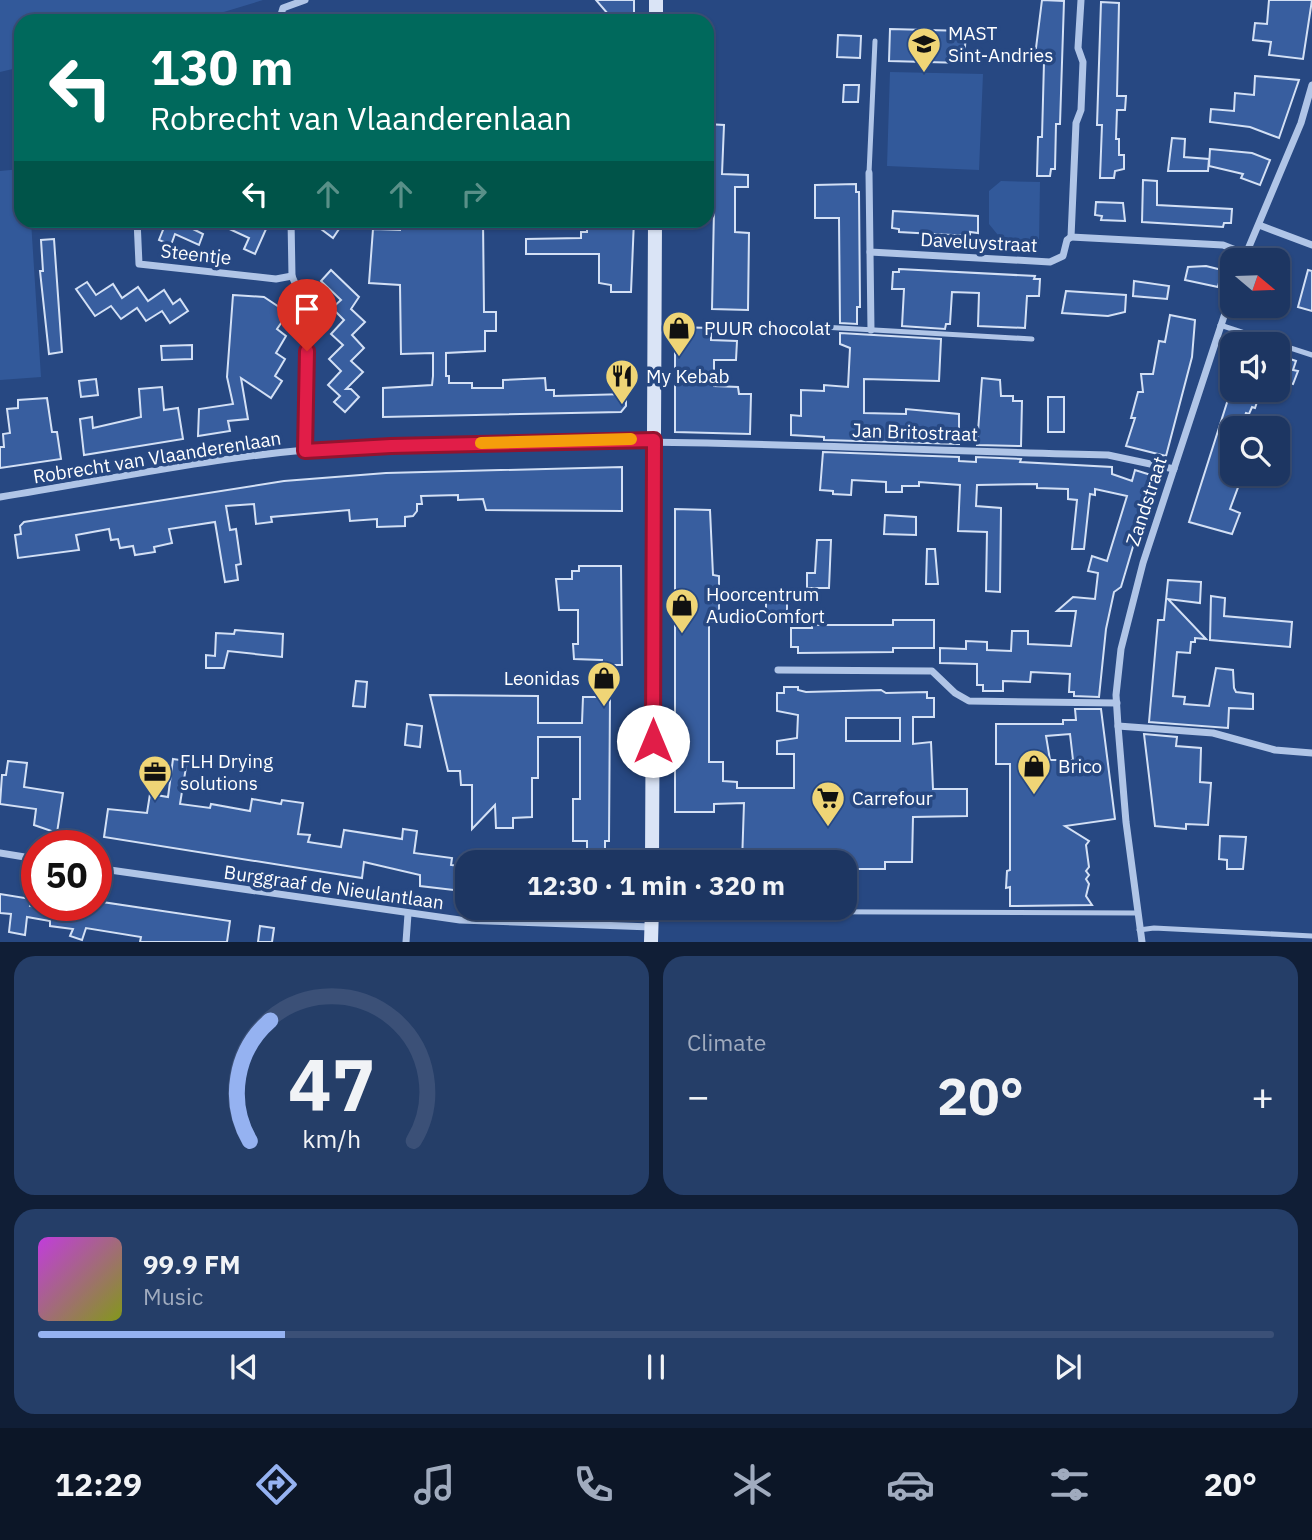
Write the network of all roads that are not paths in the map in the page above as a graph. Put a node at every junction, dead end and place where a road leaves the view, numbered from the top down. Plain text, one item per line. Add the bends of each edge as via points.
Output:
1 (305, 0) edge
2 (1081, 0) edge
3 (281, 14) edge
4 (875, 41) dead end
5 (1312, 85) edge
6 (869, 173) joint
7 (1259, 225) junction
8 (137, 228) edge
9 (291, 228) edge
10 (655, 228) edge
11 (1071, 237) junction
12 (1312, 245) edge
13 (1229, 248) edge
14 (1249, 248) edge
15 (870, 252) junction
16 (292, 276) junction
17 (1223, 318) edge
18 (1220, 325) junction
19 (805, 326) dead end
20 (871, 330) junction
21 (1032, 339) dead end
22 (1312, 355) edge
23 (654, 440) junction
24 (305, 451) junction
25 (1174, 469) junction
26 (0, 497) edge
27 (778, 670) dead end
28 (1116, 703) junction
29 (1118, 726) junction
30 (1312, 753) edge
31 (652, 850) edge
32 (0, 853) edge
33 (21, 856) edge
34 (112, 870) edge
35 (857, 911) edge
36 (1136, 913) junction
37 (408, 914) junction
38 (1139, 930) junction
39 (651, 934) edge
40 (1312, 936) edge
41 (406, 942) edge
42 (1142, 942) edge

1 - 3 street via 283,8
2 - 11 street via 1082,110 1076,123
4 - 6 lane
5 - 7 street
6 - 15 street
7 - 12 street
7 - 14 street
8 - 16 street, Steentje via 139,264 276,279
9 - 16 street
10 - 23 main road
11 - 13 street via 1223,244
11 - 15 street, Daveluystraat via 1063,256 1050,262
15 - 20 street
16 - 24 street via 309,327
17 - 18 street, Zandstraat
18 - 22 lane
18 - 25 street, Zandstraat
19 - 20 lane
20 - 21 lane
23 - 24 street, Robrecht van Vlaanderenlaan
23 - 25 street, Jan Britostraat via 1108,455
23 - 31 main road
24 - 26 street, Robrecht van Vlaanderenlaan
25 - 28 street, Zandstraat via 1130,608
27 - 28 street via 932,671 969,701
28 - 29 street, Zandstraat
29 - 30 street via 1213,733 1275,750
29 - 36 street, Zandstraat
32 - 33 street
34 - 37 street, Burggraaf de Nieulantlaan
35 - 36 lane
36 - 38 street, Zandstraat
37 - 39 street, Burggraaf de Nieulantlaan
37 - 41 street
38 - 40 lane
38 - 42 street, Zandstraat

